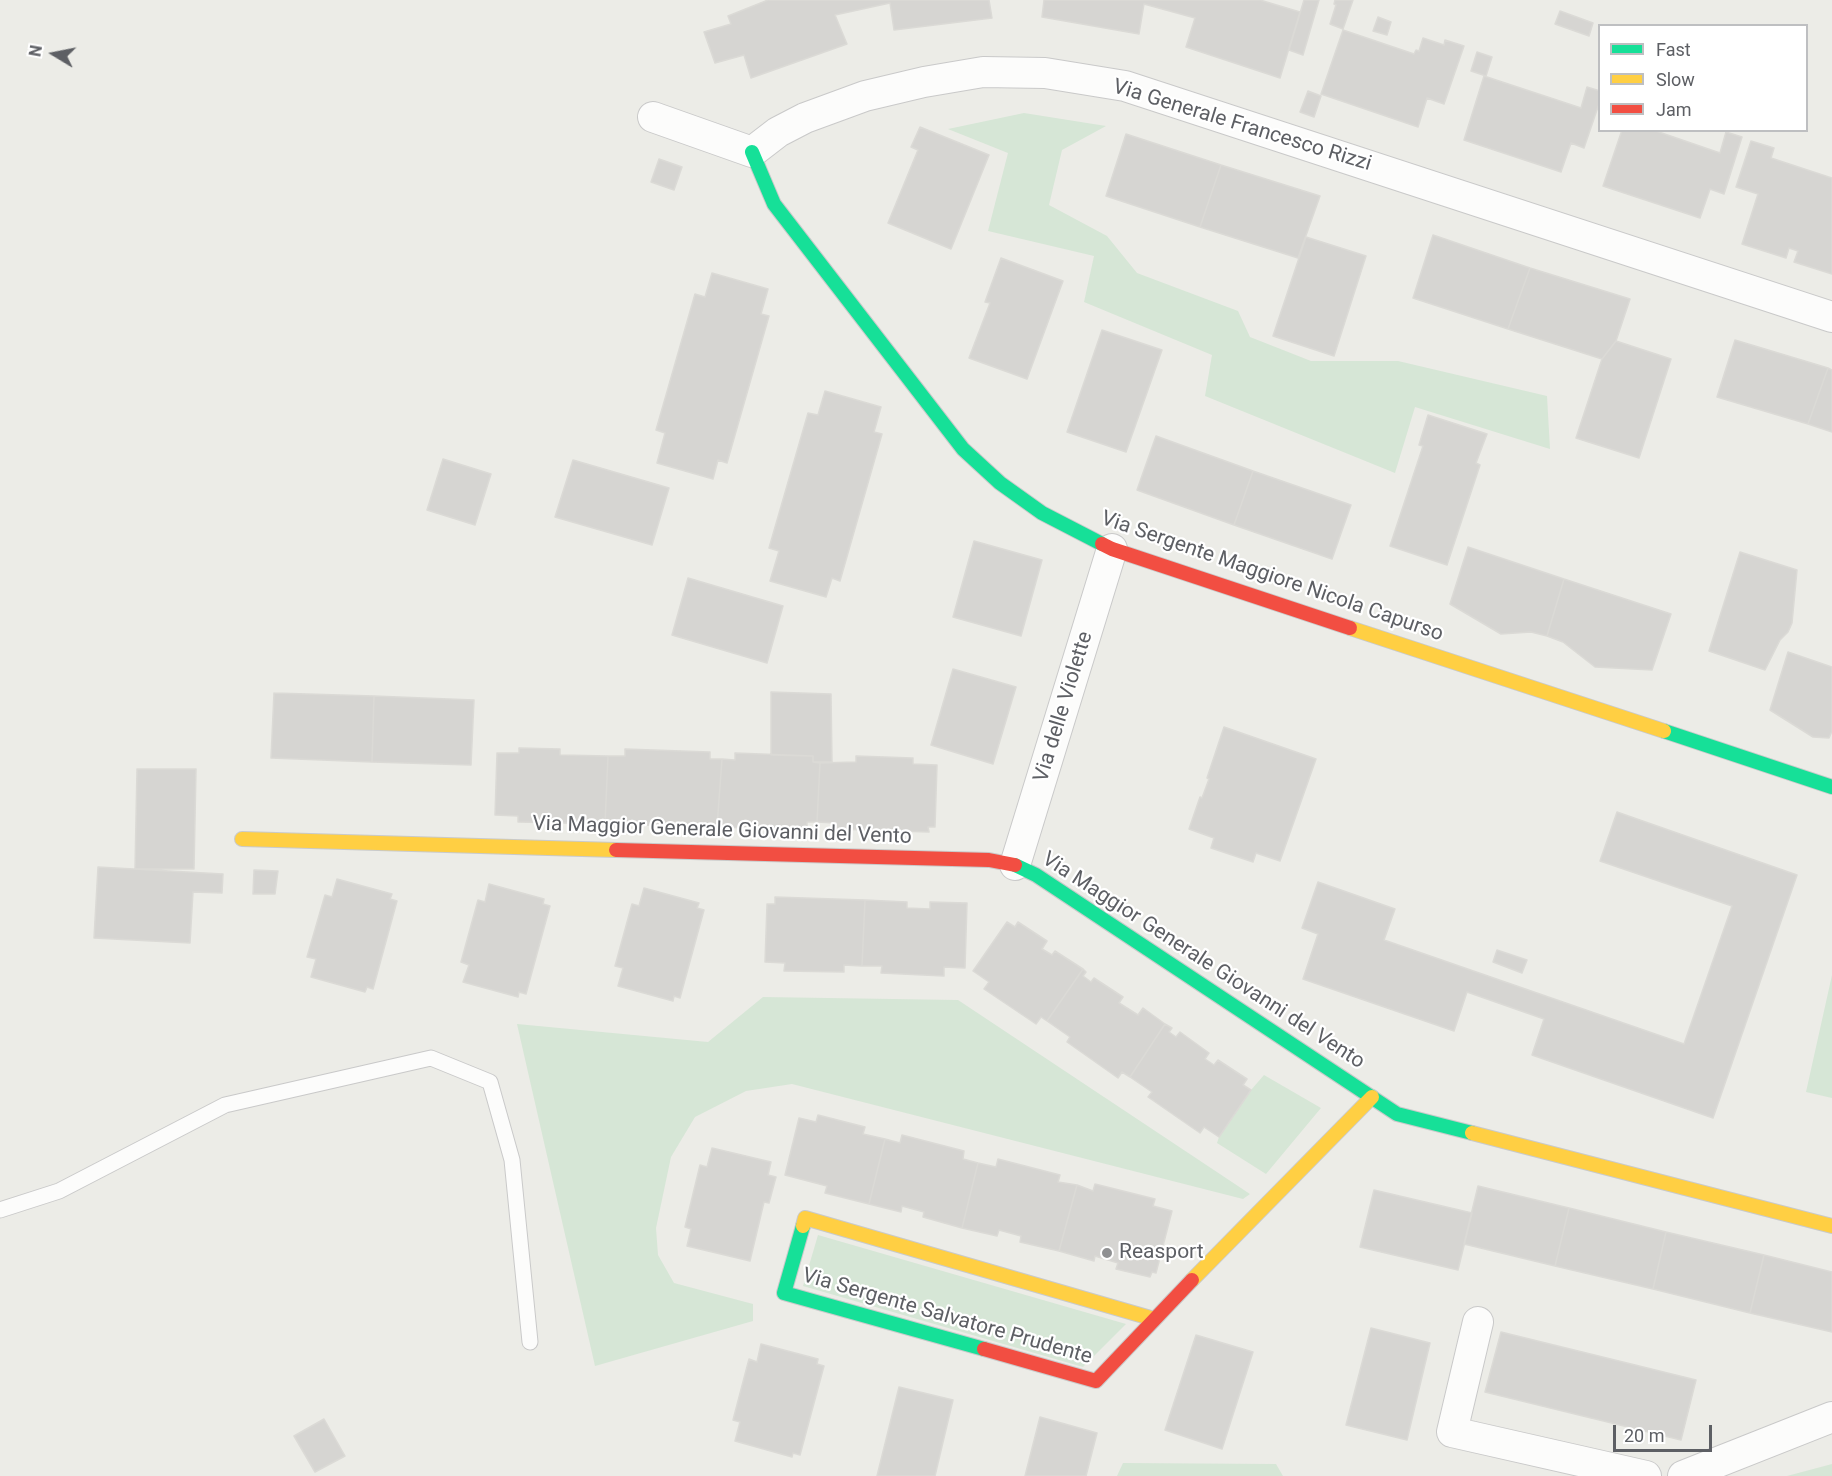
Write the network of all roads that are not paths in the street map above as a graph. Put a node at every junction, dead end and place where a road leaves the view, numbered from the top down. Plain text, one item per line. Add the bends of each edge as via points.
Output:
1 (653, 117) dead end
2 (752, 152) junction
3 (1832, 316) edge
4 (1113, 549) junction
5 (1832, 787) edge
6 (242, 839) dead end
7 (1015, 865) junction
8 (1372, 1097) junction
9 (0, 1210) edge
10 (1832, 1226) edge
11 (1154, 1319) junction
12 (1478, 1322) dead end
13 (530, 1342) dead end
14 (1832, 1417) edge
15 (1646, 1476) edge
16 (1683, 1476) edge

1 - 2 street
2 - 3 street, Via Generale Francesco Rizzi via 805,118 865,96 983,72 1045,73 1125,86
2 - 4 street, Via Sergente Maggiore Nicola Capurso via 774,204 963,449 1000,483 1042,513
4 - 5 street, Via Sergente Maggiore Nicola Capurso
4 - 7 street, Via delle Violette
6 - 7 street, Via Maggior Generale Giovanni del Vento via 989,860
7 - 8 street, Via Maggior Generale Giovanni del Vento
8 - 10 street, Via Maggior Generale Giovanni del Vento via 1397,1114
8 - 11 street, Via Sergente Salvatore Prudente
9 - 13 lane via 59,1191 225,1105 431,1058 490,1082 512,1161
11 - 11 street, Via Sergente Salvatore Prudente via 1096,1381 784,1293 805,1218
12 - 15 street via 1452,1432
14 - 16 street

